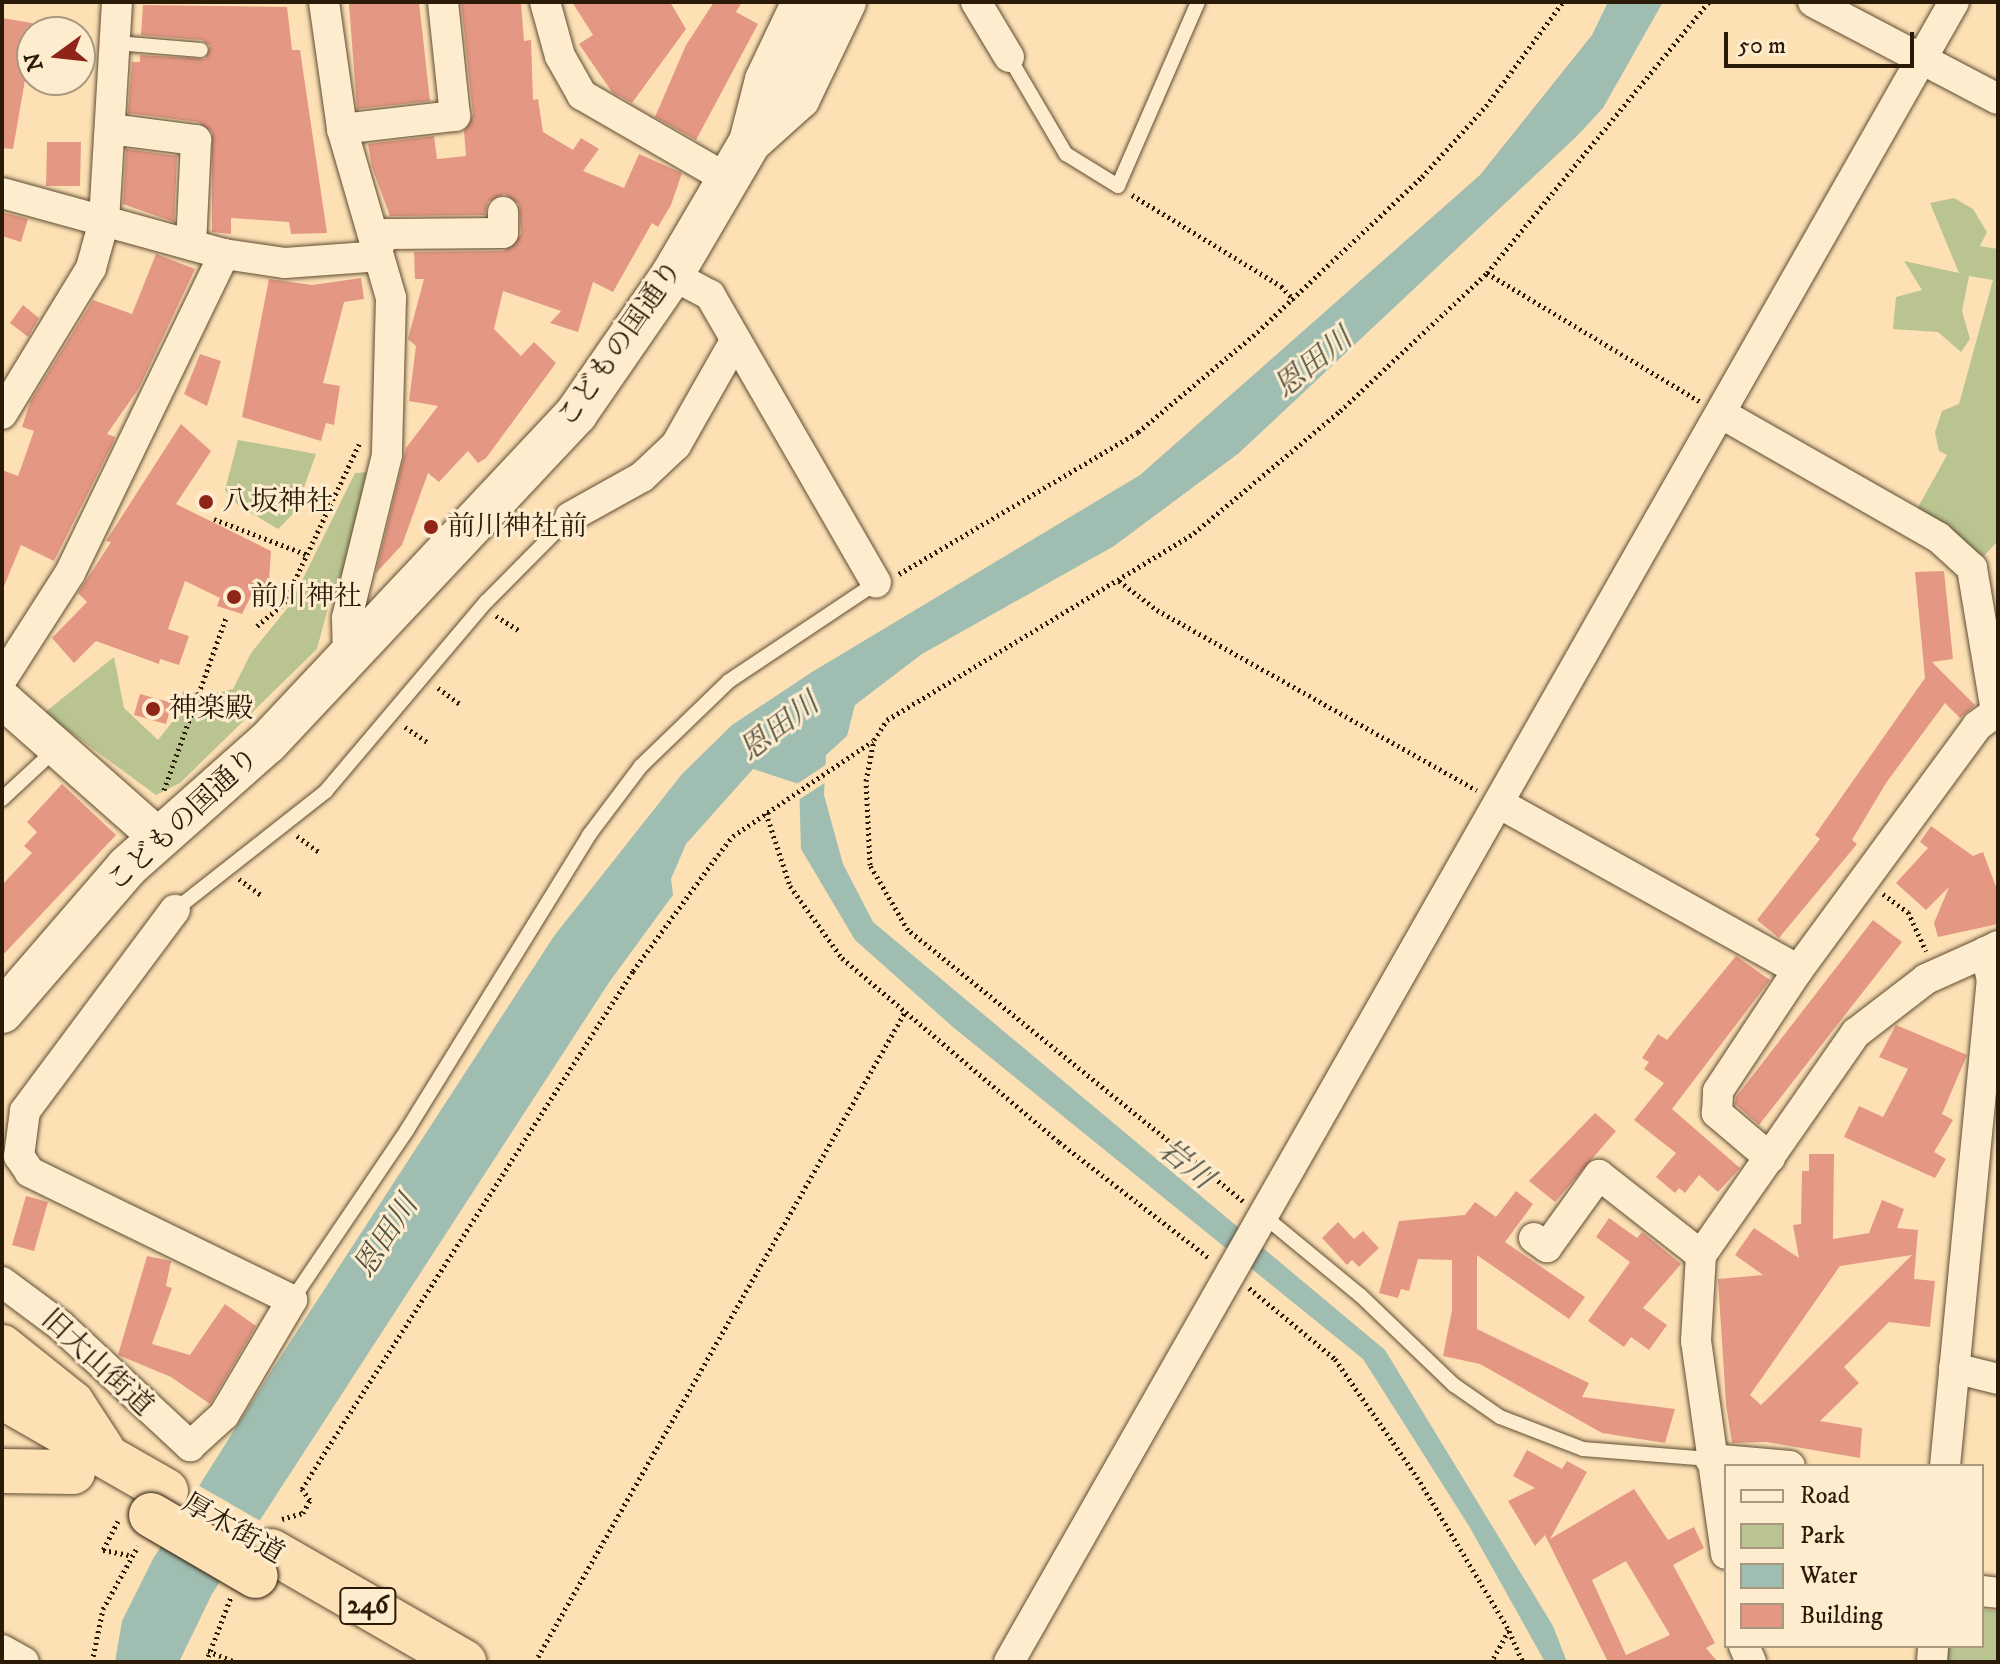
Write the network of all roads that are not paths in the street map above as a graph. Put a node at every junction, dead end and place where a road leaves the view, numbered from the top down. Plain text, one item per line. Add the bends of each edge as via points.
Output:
1 (117, 2) edge
2 (324, 2) edge
3 (443, 2) edge
4 (545, 2) edge
5 (803, 2) edge
6 (845, 2) edge
7 (976, 2) edge
8 (1198, 2) edge
9 (1813, 2) edge
10 (1954, 2) edge
11 (116, 43) junction
12 (201, 50) dead end
13 (1009, 57) joint
14 (1921, 60) junction
15 (1998, 99) edge
16 (110, 129) junction
17 (342, 129) junction
18 (750, 142) junction
19 (729, 180) junction
20 (2, 193) edge
21 (104, 221) junction
22 (511, 227) dead end
23 (191, 245) junction
24 (380, 250) junction
25 (224, 254) junction
26 (672, 275) junction
27 (734, 343) junction
28 (2, 414) edge
29 (1722, 414) junction
30 (570, 517) joint
31 (876, 583) joint
32 (348, 658) junction
33 (2, 679) edge
34 (2, 699) edge
35 (1997, 713) edge
36 (59, 746) junction
37 (2, 799) edge
38 (1502, 805) junction
39 (158, 837) junction
40 (175, 910) joint
41 (1992, 949) edge
42 (1798, 970) junction
43 (2, 1012) edge
44 (1770, 1158) junction
45 (1985, 1194) edge
46 (1260, 1222) junction
47 (1546, 1248) dead end
48 (1701, 1255) junction
49 (2, 1282) edge
50 (292, 1300) junction
51 (2, 1347) edge
52 (1954, 1368) junction
53 (1998, 1379) edge
54 (2, 1397) edge
55 (2, 1431) edge
56 (1710, 1459) junction
57 (89, 1464) junction
58 (1767, 1464) edge
59 (1945, 1464) edge
60 (2, 1471) edge
61 (1724, 1542) edge
62 (264, 1564) junction
63 (2, 1650) edge
64 (24, 1662) edge
65 (404, 1662) edge
66 (464, 1662) edge
67 (1009, 1662) edge

1 - 11 street
2 - 17 street
3 - 17 street via 455,116
4 - 19 street via 560,56 582,95 614,120
5 - 18 main road, こどもの国通り via 766,80
6 - 18 main road, こどもの国通り via 799,98
7 - 13 street
8 - 13 lane via 1118,186 1066,154
9 - 14 street
10 - 14 street
11 - 12 lane
11 - 16 street
14 - 15 street
14 - 29 street
16 - 21 street
16 - 23 street via 196,140
17 - 24 street
18 - 19 main road, こどもの国通り
19 - 26 main road, こどもの国通り
20 - 21 street
21 - 23 street
21 - 28 street via 91,268
22 - 24 street via 387,234
23 - 25 street
24 - 25 street via 332,262
24 - 32 street via 391,298 387,455 347,618
25 - 33 street via 70,573
26 - 27 street via 710,295
26 - 32 main road, こどもの国通り via 576,414
27 - 30 street via 676,445 642,477
27 - 31 street
29 - 35 street via 1938,537 1972,568
29 - 38 street
30 - 40 lane via 421,676 326,791
31 - 50 lane via 729,681 641,766 589,835 407,1130
32 - 39 main road, こどもの国通り via 250,759
34 - 36 street
35 - 42 street via 1977,726
36 - 37 lane
36 - 39 street
38 - 42 street
38 - 46 street
39 - 43 main road, こどもの国通り
40 - 50 street via 25,1111 19,1156 30,1172
41 - 44 street via 1880,1008 1856,1033
41 - 45 street
42 - 44 street via 1718,1091 1717,1113
44 - 48 street
45 - 52 street
46 - 56 lane via 1360,1295 1454,1385 1500,1417 1583,1449
46 - 67 street
47 - 48 street via 1599,1175
48 - 56 street via 1696,1341
49 - 50 street, 旧大山街道 via 60,1325 190,1446 224,1415
51 - 57 highway via 72,1403
52 - 53 street
52 - 59 street
54 - 57 highway, 厚木街道 / 246
55 - 57 highway, 厚木街道 / 246
56 - 58 street
56 - 61 street
57 - 60 highway
57 - 62 highway, 厚木街道 / 246 via 143,1518
62 - 65 highway, 厚木街道 / 246
62 - 66 highway, 厚木街道 / 246
63 - 64 street

